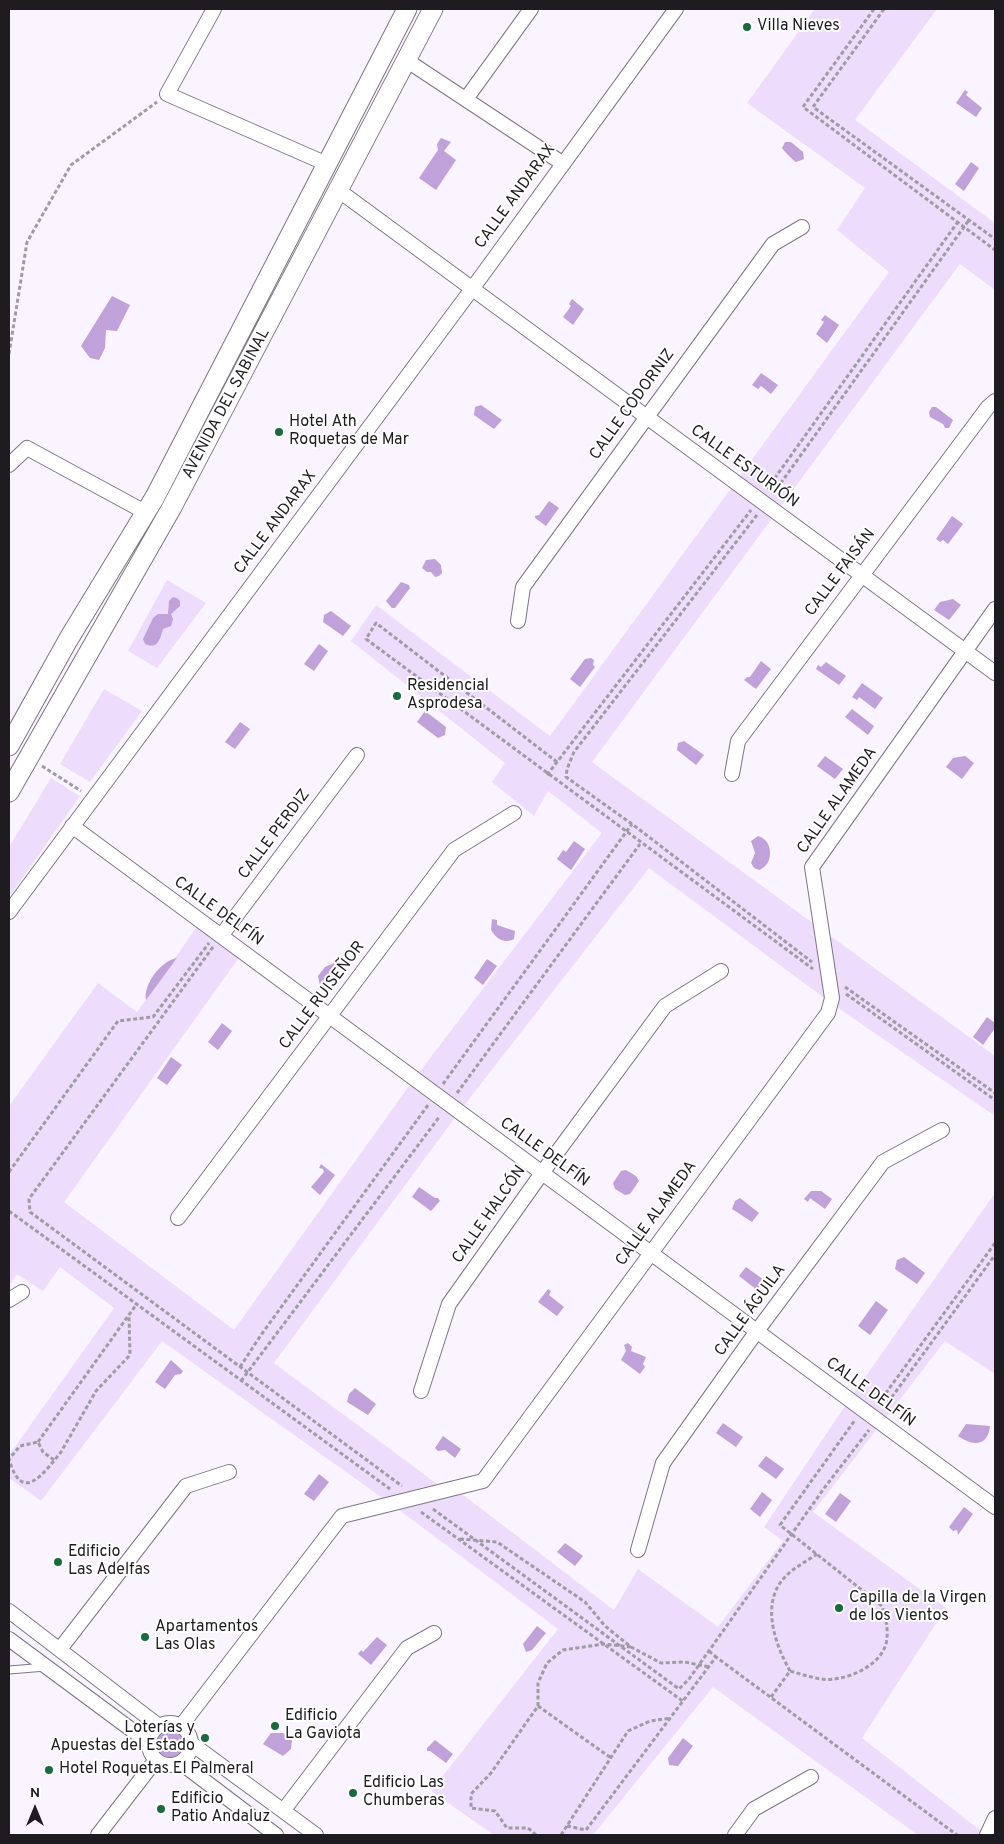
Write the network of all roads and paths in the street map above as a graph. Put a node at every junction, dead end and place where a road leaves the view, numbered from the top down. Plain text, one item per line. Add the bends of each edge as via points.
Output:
1 (214, 9) edge
2 (407, 9) edge
3 (433, 9) edge
4 (531, 9) edge
5 (676, 9) edge
6 (874, 9) edge
7 (884, 9) edge
8 (406, 60) junction
9 (168, 94) junction
10 (466, 99) junction
11 (562, 163) junction
12 (326, 164) junction
13 (338, 190) junction
14 (802, 227) dead end
15 (995, 239) edge
16 (995, 250) edge
17 (472, 289) junction
18 (9, 354) edge
19 (995, 401) edge
20 (646, 416) junction
21 (9, 465) edge
22 (145, 512) junction
23 (861, 575) junction
24 (995, 609) edge
25 (518, 621) dead end
26 (965, 651) junction
27 (995, 673) edge
28 (9, 746) edge
29 (357, 755) dead end
30 (29, 758) junction
31 (556, 762) dead end
32 (567, 769) dead end
33 (732, 774) dead end
34 (9, 792) edge
35 (92, 799) junction
36 (514, 814) dead end
37 (72, 826) junction
38 (9, 912) edge
39 (219, 934) junction
40 (721, 971) dead end
41 (830, 979) junction
42 (329, 1016) junction
43 (995, 1092) edge
44 (995, 1100) edge
45 (942, 1130) dead end
46 (9, 1172) edge
47 (542, 1173) junction
48 (9, 1211) edge
49 (178, 1218) dead end
50 (995, 1243) edge
51 (650, 1253) junction
52 (995, 1255) edge
53 (22, 1292) dead end
54 (9, 1300) edge
55 (136, 1305) junction
56 (129, 1315) junction
57 (757, 1331) junction
58 (421, 1391) dead end
59 (870, 1415) junction
60 (38, 1442) junction
61 (54, 1460) junction
62 (229, 1472) dead end
63 (406, 1494) junction
64 (430, 1506) dead end
65 (995, 1507) edge
66 (792, 1534) junction
67 (459, 1539) junction
68 (638, 1550) dead end
69 (817, 1554) junction
70 (9, 1611) edge
71 (434, 1633) dead end
72 (9, 1639) edge
73 (604, 1644) junction
74 (619, 1646) junction
75 (631, 1647) junction
76 (60, 1649) junction
77 (709, 1651) junction
78 (716, 1657) junction
79 (48, 1667) junction
80 (709, 1667) junction
81 (9, 1670) edge
82 (790, 1671) junction
83 (771, 1697) junction
84 (684, 1702) junction
85 (538, 1706) junction
86 (671, 1718) junction
87 (159, 1726) junction
88 (181, 1726) junction
89 (148, 1742) junction
90 (192, 1744) junction
91 (611, 1758) junction
92 (156, 1761) junction
93 (181, 1763) junction
94 (811, 1778) dead end
95 (284, 1811) junction
96 (995, 1818) edge
97 (567, 1826) junction
98 (260, 1831) edge
99 (98, 1835) edge
100 (276, 1835) edge
101 (316, 1835) edge
102 (536, 1835) edge
103 (561, 1835) edge
104 (735, 1835) edge
105 (957, 1835) edge
106 (987, 1835) edge

1 - 9 street
2 - 12 street, AVENIDA DEL SABINAL
3 - 8 street, AVENIDA DEL SABINAL
4 - 10 street
5 - 11 street, CALLE ANDARAX
6 - 16 path via 803,107
7 - 15 path via 813,107
8 - 10 street
8 - 13 street, AVENIDA DEL SABINAL
9 - 12 street
9 - 18 path via 71,165 28,242
10 - 11 street
11 - 17 street, CALLE ANDARAX
12 - 22 street, AVENIDA DEL SABINAL
13 - 17 street, CALLE ESTURIÓN
13 - 30 street, AVENIDA DEL SABINAL via 172,507
14 - 20 street, CALLE CODORNIZ via 773,244
17 - 20 street, CALLE ESTURIÓN
17 - 35 street, CALLE ANDARAX
19 - 23 street, CALLE FAISÁN
20 - 23 street, CALLE ESTURIÓN
20 - 25 street, CALLE CODORNIZ via 523,587
21 - 22 street via 27,448
22 - 28 street, AVENIDA DEL SABINAL
23 - 26 street, CALLE ESTURIÓN
23 - 33 street, CALLE FAISÁN via 738,741
24 - 26 street, CALLE ALAMEDA
26 - 27 street, CALLE ESTURIÓN
26 - 41 street, CALLE ALAMEDA via 812,867
29 - 39 street, CALLE PERDIZ
30 - 34 street, AVENIDA DEL SABINAL
30 - 35 path
31 - 41 path via 376,623 366,639
32 - 41 path via 566,777 632,824
35 - 37 street, CALLE ANDARAX
36 - 42 street, CALLE RUISEÑOR via 454,850
37 - 38 street, CALLE ANDARAX
37 - 39 street, CALLE DELFÍN
39 - 42 street, CALLE DELFÍN
39 - 46 path via 153,1017 118,1021
39 - 63 path via 29,1199 30,1212
40 - 47 street, CALLE HALCÓN via 665,1006
41 - 43 path
41 - 44 path
41 - 51 street, CALLE ALAMEDA via 832,998 828,1013
42 - 47 street, CALLE DELFÍN
42 - 49 street, CALLE RUISEÑOR
45 - 57 street, CALLE ÁGUILA via 883,1162
47 - 51 street, CALLE DELFÍN
47 - 58 street, CALLE HALCÓN via 448,1304
48 - 55 path
50 - 59 path
51 - 57 street, CALLE DELFÍN
51 - 63 street, CALLE ALAMEDA via 483,1481
52 - 59 path
53 - 54 street
55 - 56 path
55 - 63 path
56 - 60 path
56 - 61 path via 130,1355 96,1391
57 - 59 street, CALLE DELFÍN
57 - 68 street, CALLE ÁGUILA via 663,1463
59 - 65 street, CALLE DELFÍN
59 - 66 path
59 - 66 path via 780,1525
60 - 61 path via 43,1452
60 - 61 path via 20,1446 9,1459 20,1482 28,1484 38,1479
62 - 76 street via 186,1486
63 - 67 path
63 - 88 street, CALLE ALAMEDA via 342,1516
64 - 74 path
66 - 69 path
66 - 77 path
67 - 73 path
67 - 75 path via 497,1542 585,1602 605,1626
69 - 82 path via 784,1577 773,1597 772,1619 777,1649
69 - 82 path via 882,1606 888,1623 885,1646 872,1663 852,1676 822,1679
70 - 76 street
71 - 95 street via 407,1648
72 - 79 street
73 - 74 path
73 - 84 path
73 - 85 path via 563,1650 547,1663 538,1683
74 - 75 path
74 - 77 path via 679,1689
75 - 80 path via 661,1663 685,1662
76 - 87 street
77 - 78 path
78 - 80 path
78 - 83 path
79 - 81 lane
79 - 89 street
80 - 84 path
82 - 83 path
83 - 105 path
84 - 86 path
85 - 91 path
85 - 102 path via 491,1772 470,1794 471,1808 495,1811 506,1828 528,1828
86 - 91 path via 650,1721 628,1731
86 - 97 path via 586,1830
87 - 88 street via 170,1723
87 - 89 street
88 - 90 street
89 - 92 street
90 - 93 street via 189,1755
90 - 95 street
91 - 97 path
92 - 93 street via 168,1766
92 - 99 street
93 - 98 street
94 - 104 street via 754,1809
95 - 101 street
96 - 106 street
97 - 103 path
98 - 100 street

